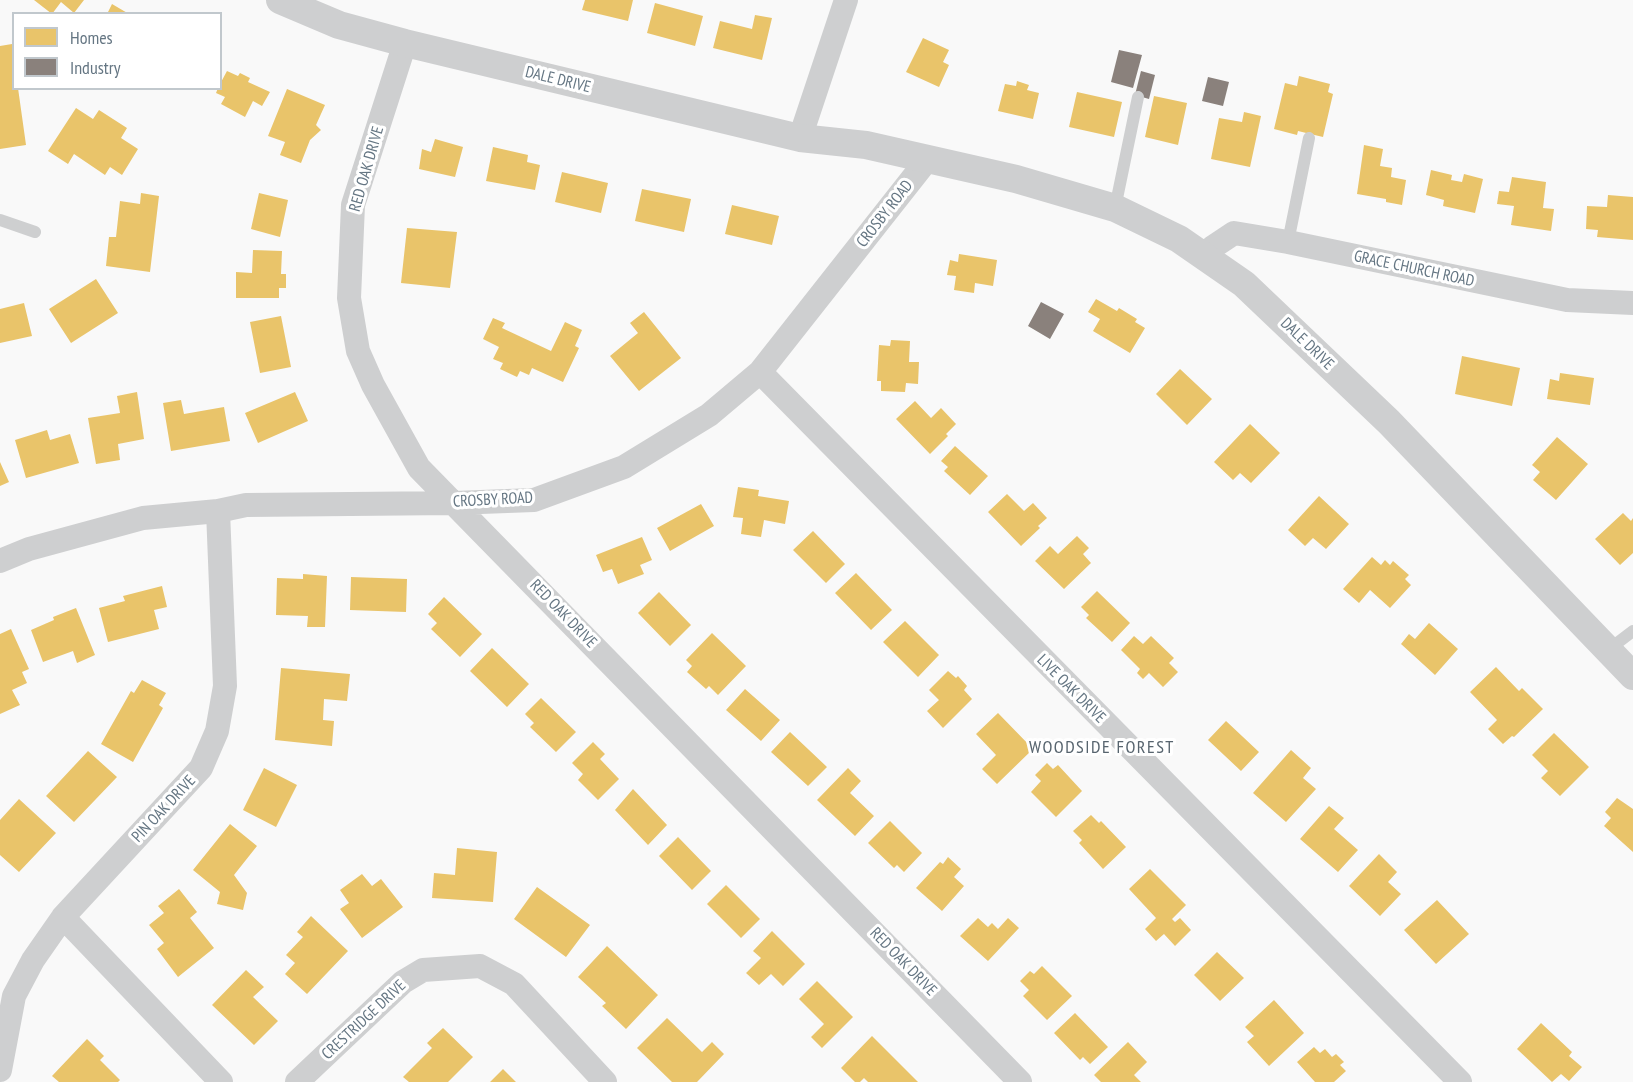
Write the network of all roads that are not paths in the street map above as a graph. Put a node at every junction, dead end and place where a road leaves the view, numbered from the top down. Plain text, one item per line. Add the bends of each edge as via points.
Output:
1 (280, 0) edge
2 (846, 0) edge
3 (405, 43) junction
4 (1138, 98) dead end
5 (800, 138) junction
6 (1309, 138) dead end
7 (927, 160) junction
8 (1115, 208) junction
9 (0, 220) edge
10 (35, 232) dead end
11 (1288, 242) junction
12 (1203, 256) junction
13 (1633, 303) edge
14 (760, 372) junction
15 (454, 503) junction
16 (219, 511) junction
17 (0, 561) edge
18 (1633, 631) edge
19 (1608, 650) junction
20 (1633, 676) edge
21 (63, 917) junction
22 (0, 1070) edge
23 (221, 1082) edge
24 (297, 1082) edge
25 (605, 1082) edge
26 (1020, 1082) edge
27 (1460, 1082) edge

1 - 3 street, DALE DRIVE via 339,25
2 - 5 street
3 - 5 street, DALE DRIVE
3 - 15 street, RED OAK DRIVE via 354,205 350,298 358,351 373,385 419,468
4 - 8 lane
5 - 7 street, DALE DRIVE via 840,142 880,160 893,151
6 - 11 lane
7 - 8 street, DALE DRIVE via 1016,179
7 - 14 street, CROSBY ROAD
8 - 12 street, DALE DRIVE via 1179,239
9 - 10 lane
11 - 12 street, GRACE CHURCH ROAD via 1234,233
11 - 13 street, GRACE CHURCH ROAD via 1567,300
12 - 19 street, DALE DRIVE via 1244,284 1389,422
14 - 15 street, CROSBY ROAD via 709,415 624,466 534,500
14 - 27 street, LIVE OAK DRIVE
15 - 16 street, CROSBY ROAD via 246,505
15 - 26 street, RED OAK DRIVE
16 - 17 street, CROSBY ROAD via 144,518 29,549
16 - 21 street, PIN OAK DRIVE via 225,686 218,731 201,768
18 - 19 lane
19 - 20 street, DALE DRIVE
21 - 22 street, PIN OAK DRIVE via 14,996
21 - 23 street
24 - 25 street, CRESTRIDGE DRIVE via 403,982 423,970 480,966 514,984

